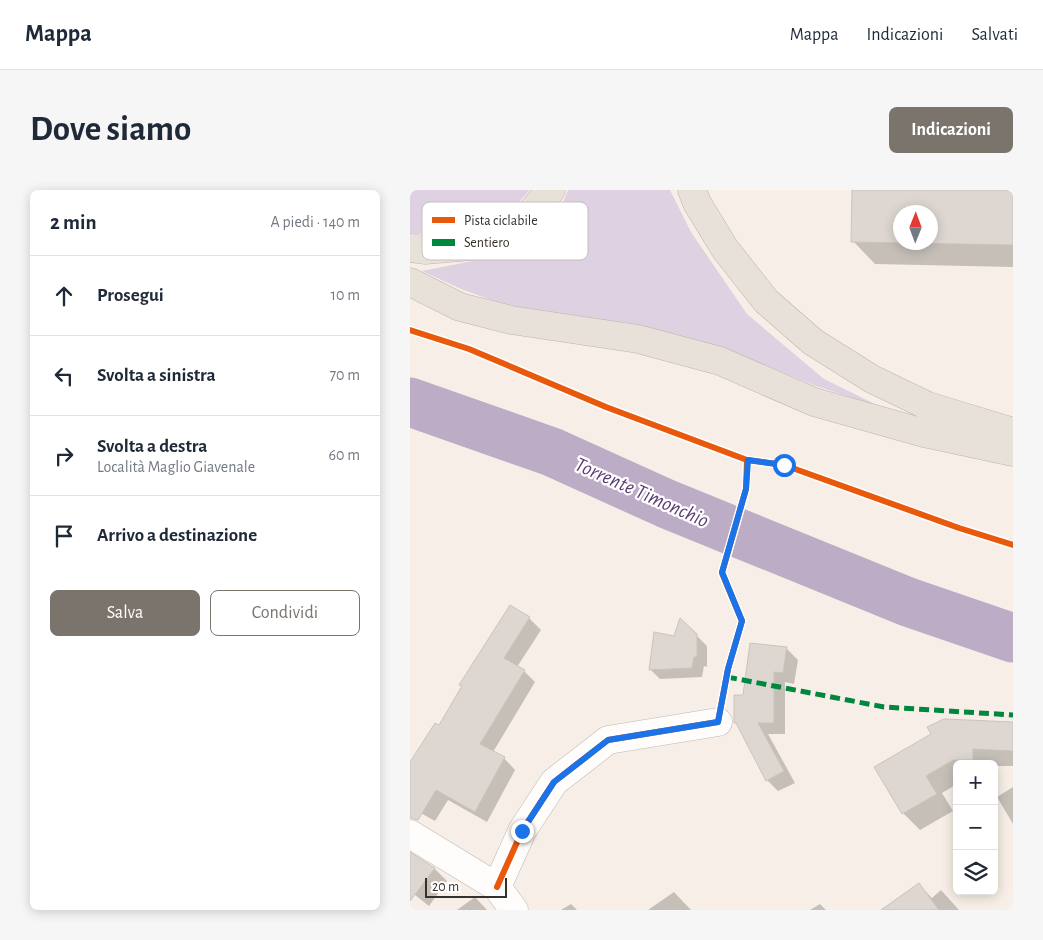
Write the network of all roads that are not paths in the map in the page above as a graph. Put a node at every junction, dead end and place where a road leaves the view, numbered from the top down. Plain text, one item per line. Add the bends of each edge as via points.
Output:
1 (551, 190) edge
2 (692, 190) edge
3 (540, 202) edge
4 (410, 282) edge
5 (1013, 432) edge
6 (1013, 452) edge
7 (718, 722) dead end
8 (410, 834) edge
9 (496, 887) junction
10 (514, 910) edge

1 - 3 highway
2 - 5 highway via 696,203 725,249 766,301 813,342 872,379 928,406
4 - 6 highway via 460,307 511,320 638,339 720,361 814,402 924,433
7 - 9 street via 608,740 554,782 522,831
8 - 9 street
9 - 10 street

